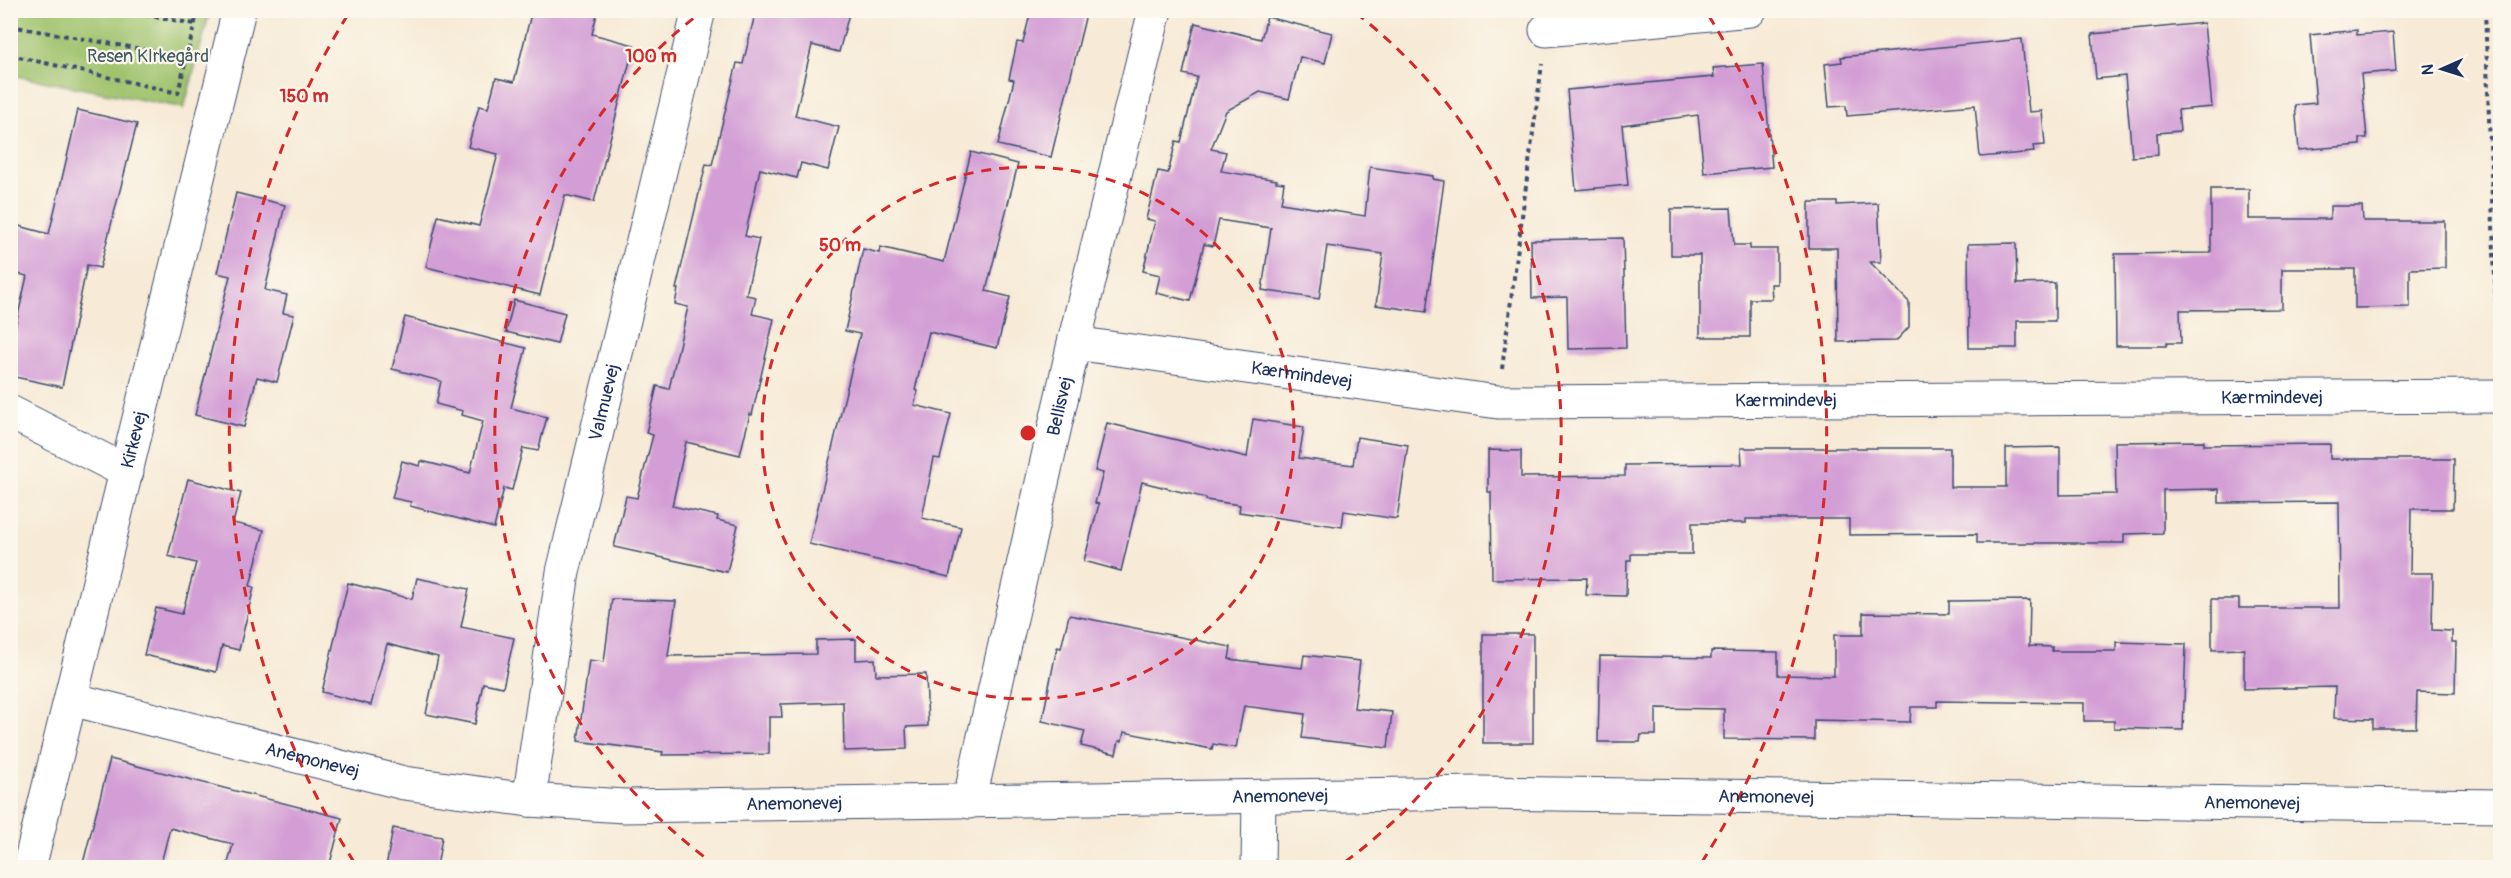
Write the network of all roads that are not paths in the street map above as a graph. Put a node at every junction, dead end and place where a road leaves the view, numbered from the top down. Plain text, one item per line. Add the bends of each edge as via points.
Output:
1 (239, 10) edge
2 (699, 10) edge
3 (1155, 10) edge
4 (1750, 10) edge
5 (1546, 30) road end
6 (1074, 343) junction
7 (2500, 396) edge
8 (10, 412) edge
9 (127, 472) junction
10 (71, 699) junction
11 (1259, 798) junction
12 (529, 800) junction
13 (969, 802) junction
14 (2500, 807) edge
15 (29, 867) edge
16 (1258, 867) edge

1 - 9 street, Kirkevej
2 - 12 street, Valmuevej via 562,572
3 - 6 street, Bellisvej
4 - 5 street
6 - 7 street, Kærmindevej via 1498,402
6 - 13 street, Bellisvej
8 - 9 street
9 - 10 street, Kirkevej
10 - 12 street, Anemonevej via 404,783
10 - 15 street, Kirkevej
11 - 13 street, Anemonevej
11 - 14 street, Anemonevej via 1479,794
11 - 16 street
12 - 13 street, Anemonevej via 624,806

